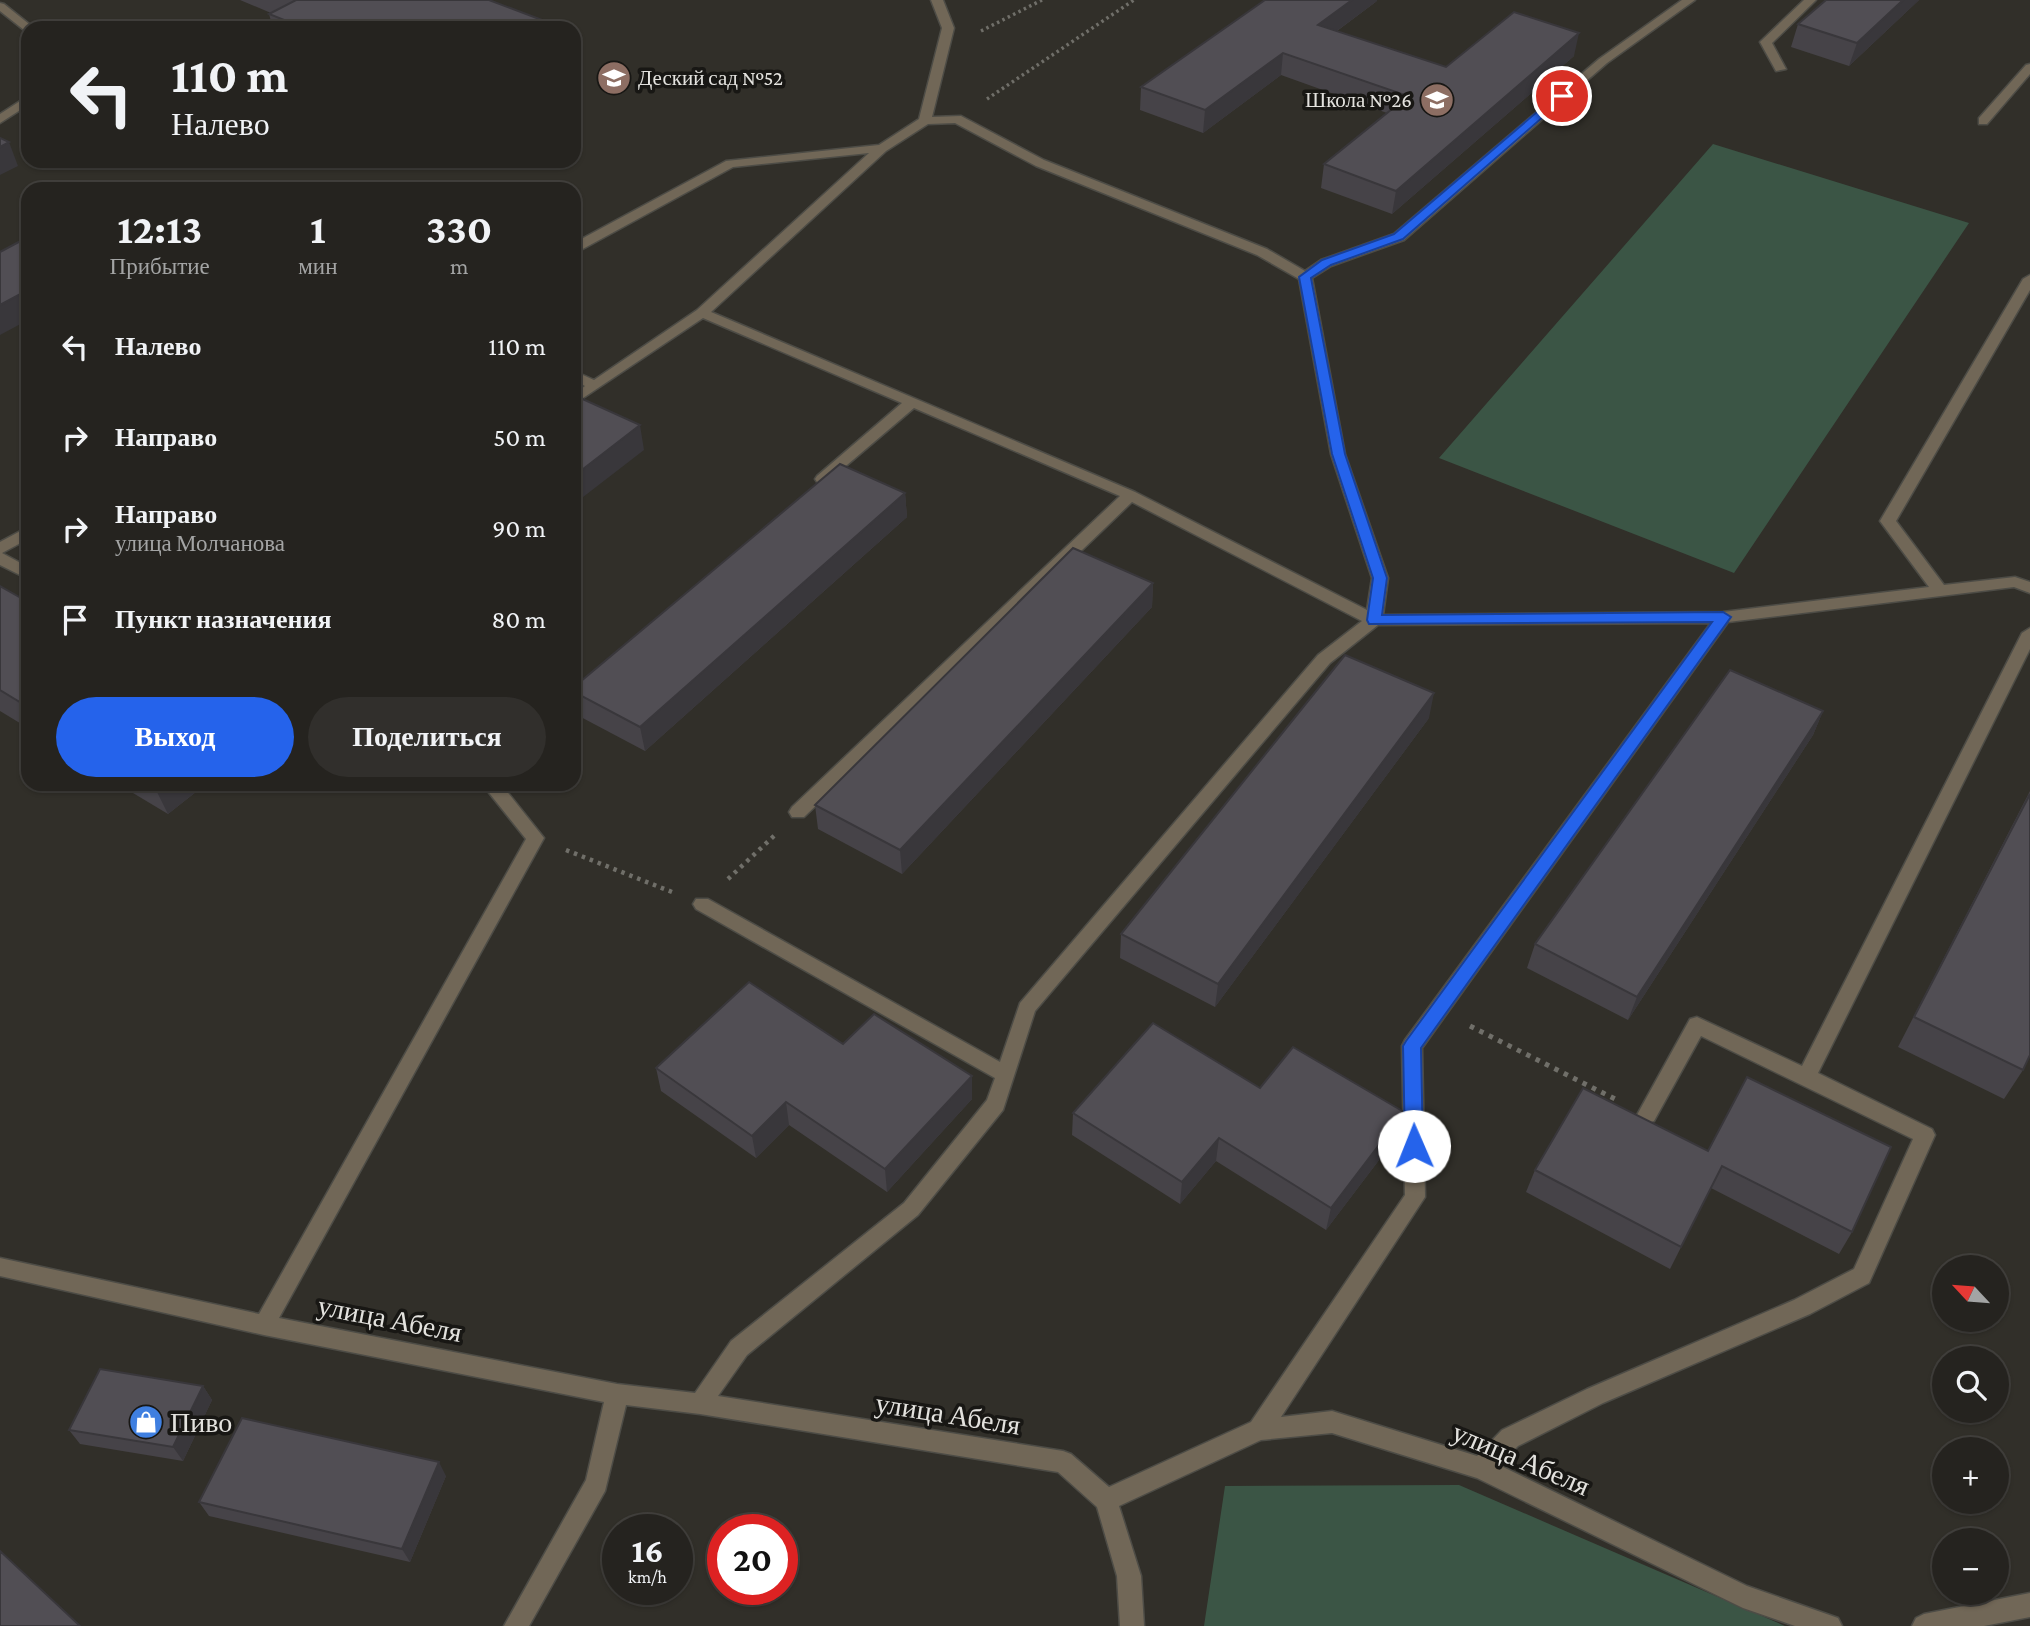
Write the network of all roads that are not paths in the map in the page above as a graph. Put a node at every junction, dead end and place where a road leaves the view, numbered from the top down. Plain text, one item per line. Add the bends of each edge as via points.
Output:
1 (937, 0) edge
2 (1663, 0) edge
3 (1689, 0) edge
4 (1810, 0) edge
5 (0, 6) edge
6 (1673, 10) junction
7 (21, 22) edge
8 (2030, 67) edge
9 (1780, 69) dead end
10 (21, 105) edge
11 (0, 119) edge
12 (925, 121) junction
13 (1983, 121) dead end
14 (883, 148) junction
15 (581, 244) edge
16 (1305, 277) junction
17 (2030, 279) edge
18 (702, 313) junction
19 (581, 378) edge
20 (594, 385) junction
21 (581, 395) edge
22 (911, 403) junction
23 (806, 493) edge
24 (1130, 495) junction
25 (21, 536) edge
26 (0, 549) edge
27 (0, 558) edge
28 (21, 570) edge
29 (2030, 588) edge
30 (1940, 591) junction
31 (1723, 617) junction
32 (1374, 620) junction
33 (2030, 634) edge
34 (497, 791) edge
35 (798, 812) road end
36 (702, 904) road end
37 (1005, 1074) junction
38 (1806, 1077) junction
39 (1647, 1115) road end
40 (0, 1267) edge
41 (264, 1325) junction
42 (617, 1394) junction
43 (700, 1404) junction
44 (1259, 1430) junction
45 (1481, 1468) junction
46 (1106, 1500) junction
47 (2030, 1605) edge
48 (516, 1626) edge
49 (1132, 1626) edge
50 (1830, 1626) edge
51 (1924, 1626) edge

1 - 12 street via 948,28
2 - 6 street
3 - 6 street
4 - 9 street via 1766,42
5 - 7 street
6 - 16 street via 1603,61 1399,237 1326,263
8 - 13 street
10 - 11 street
12 - 14 street
12 - 16 street via 957,119 1040,163 1262,253
14 - 15 street via 730,164
14 - 18 street
16 - 32 street via 1338,454 1380,578
17 - 30 street via 1888,521
18 - 20 street
18 - 22 street
19 - 20 street
20 - 21 street
22 - 23 street
22 - 24 street
24 - 32 street
24 - 35 street
25 - 26 street
27 - 28 street
29 - 30 street via 2015,582
30 - 31 street
31 - 32 street
31 - 44 street via 1412,1046 1415,1197
32 - 37 street via 1324,659 1027,1008
33 - 38 street
34 - 41 street via 535,838
36 - 37 street
37 - 43 street via 996,1104 911,1209 739,1348
38 - 39 street via 1697,1025
38 - 45 street via 1925,1135 1861,1276 1510,1438
40 - 41 street, улица Абеля
41 - 42 street, улица Абеля
42 - 43 street, улица Абеля
42 - 48 street via 597,1483
43 - 46 street, улица Абеля via 1063,1462
44 - 45 street, улица Абеля via 1332,1422
44 - 46 street, улица Абеля
45 - 50 street, улица Абеля via 1743,1596
46 - 49 street via 1129,1576
47 - 51 street

